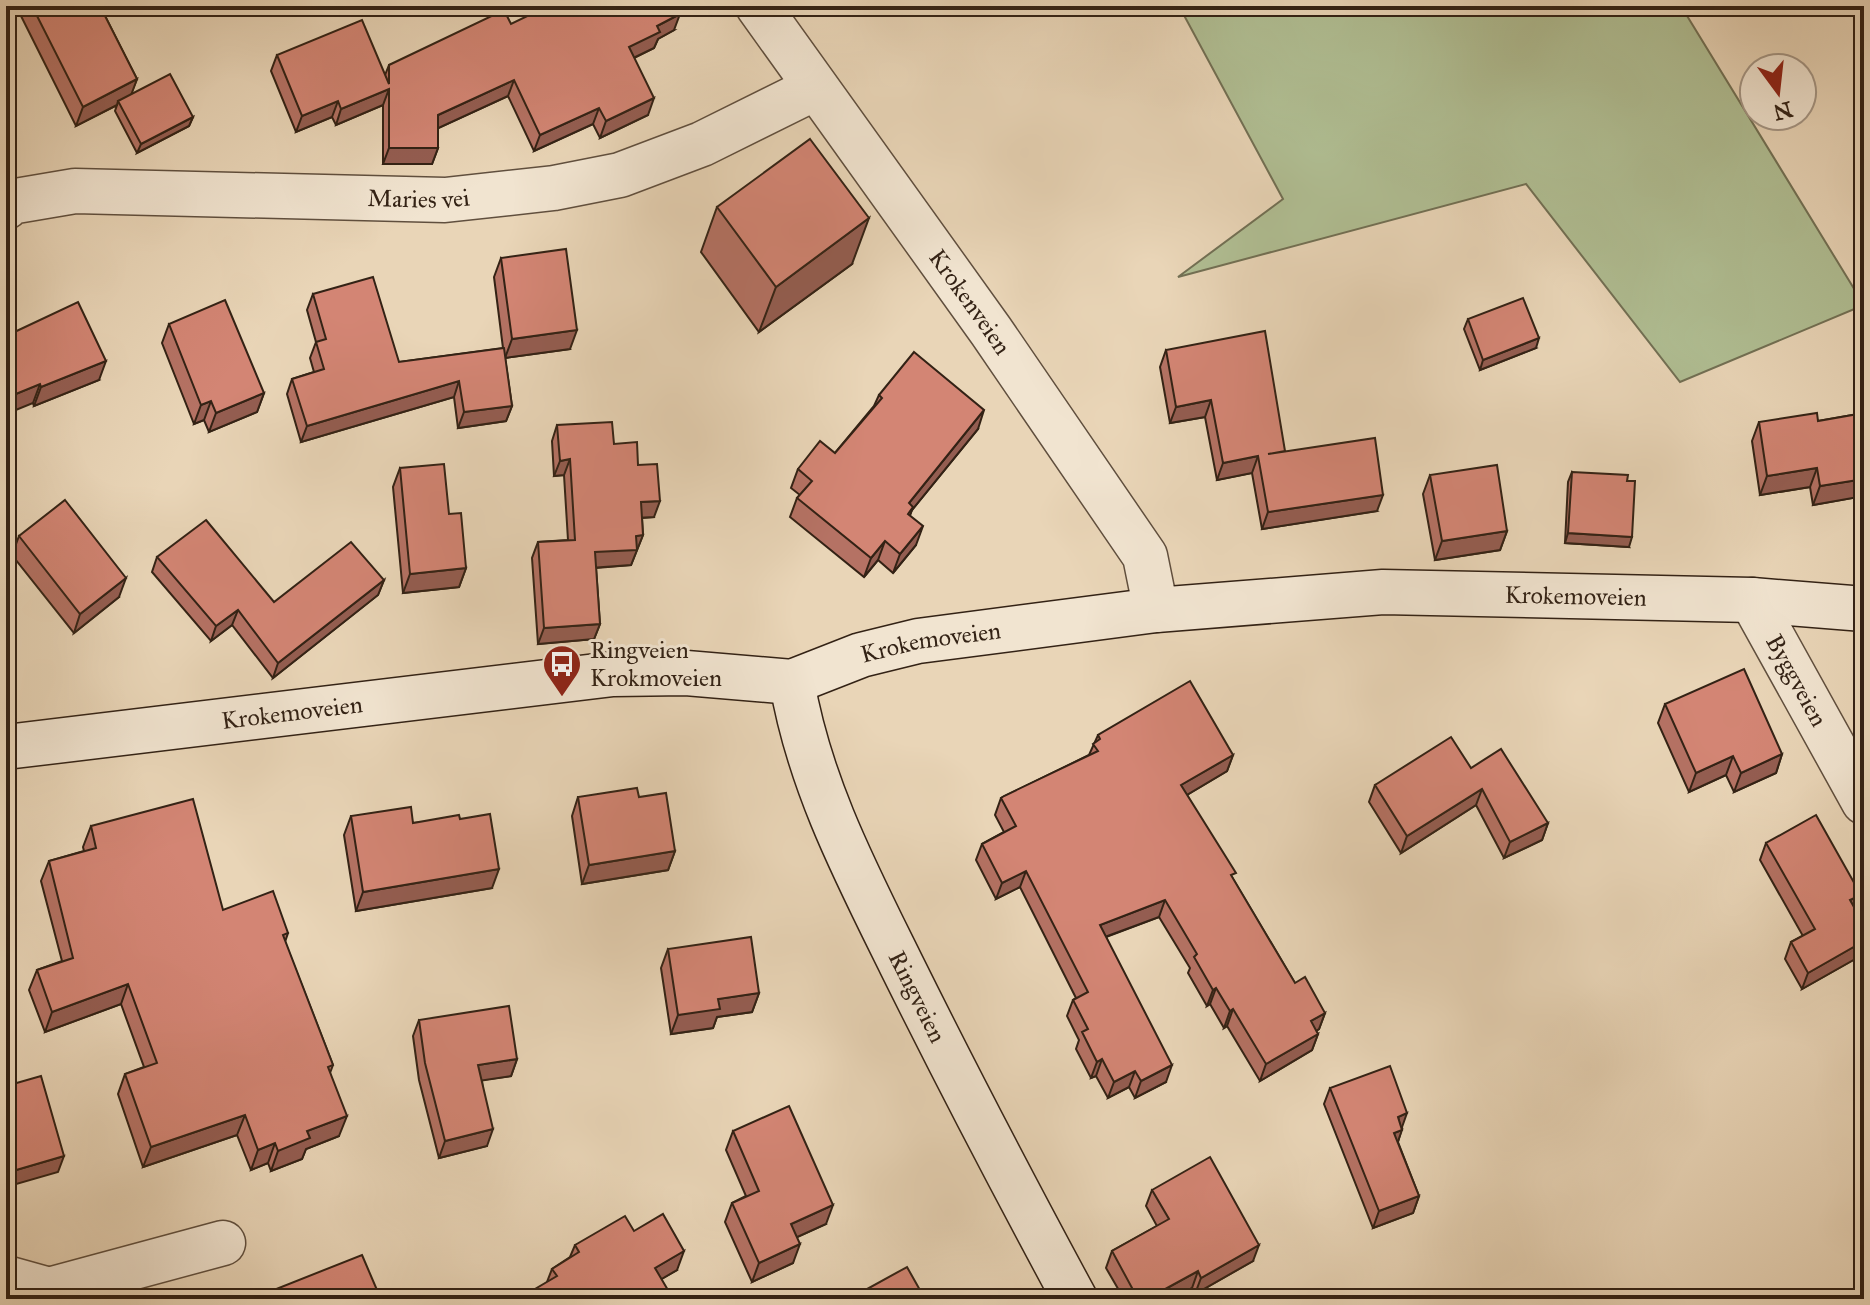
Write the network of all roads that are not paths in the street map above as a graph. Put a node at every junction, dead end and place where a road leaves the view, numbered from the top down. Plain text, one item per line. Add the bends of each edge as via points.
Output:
1 (758, 6) edge
2 (815, 88) junction
3 (7, 201) edge
4 (1752, 600) junction
5 (1864, 609) edge
6 (1156, 610) junction
7 (792, 682) junction
8 (6, 747) edge
9 (1864, 802) edge
10 (223, 1243) dead end
11 (6, 1278) edge
12 (57, 1294) edge
13 (1075, 1299) edge

1 - 2 main road, Krokenveien
2 - 3 main road, Maries vei via 702,144 620,175 554,188 445,200 75,191
2 - 6 main road, Krokenveien via 1145,556
4 - 5 main road, Krokemoveien
4 - 6 main road, Krokemoveien via 1383,592
4 - 9 main road, Byggveien
6 - 7 main road, Krokemoveien via 918,641 861,655
7 - 8 main road, Krokemoveien via 686,673 613,674
7 - 13 main road, Ringveien via 800,730 852,864 970,1103
10 - 12 main road
11 - 12 main road

